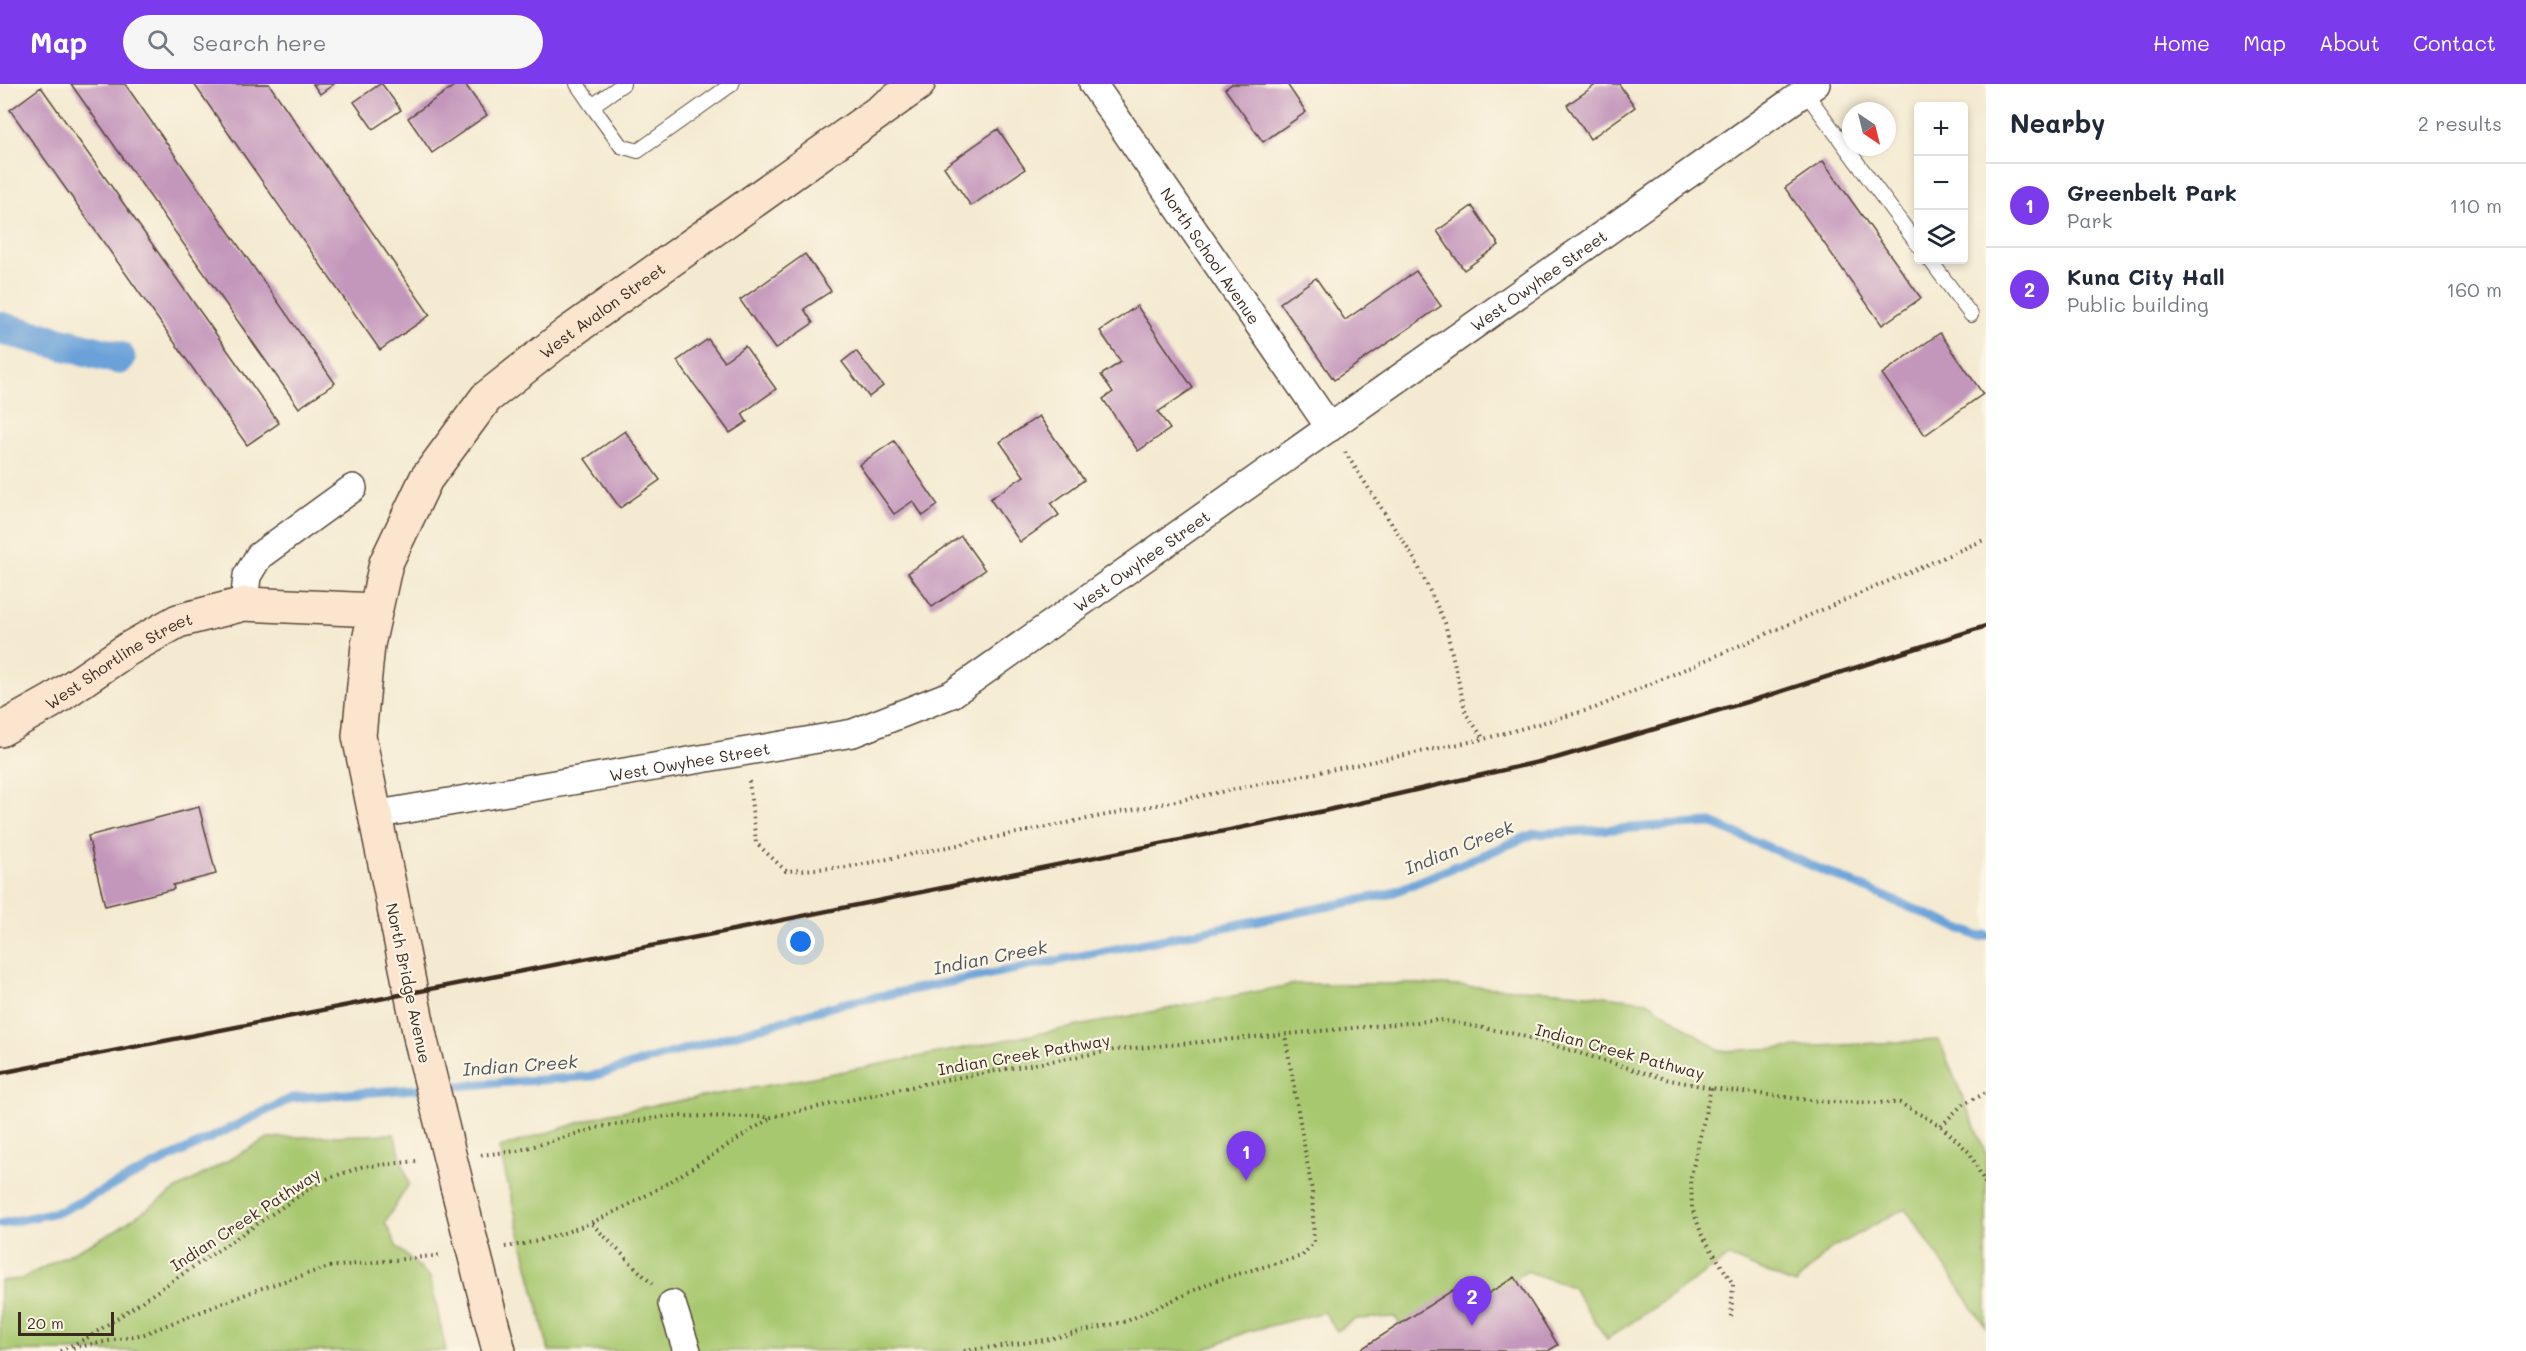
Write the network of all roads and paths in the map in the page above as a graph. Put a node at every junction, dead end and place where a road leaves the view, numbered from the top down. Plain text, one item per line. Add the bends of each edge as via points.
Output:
1 (577, 84) edge
2 (623, 84) edge
3 (732, 84) edge
4 (918, 84) edge
5 (1093, 84) edge
6 (1811, 88) edge
7 (592, 106) junction
8 (1914, 238) edge
9 (1933, 264) edge
10 (1971, 315) dead end
11 (1330, 428) junction
12 (353, 488) dead end
13 (1986, 539) edge
14 (244, 604) junction
15 (375, 610) junction
16 (0, 730) edge
17 (1484, 739) junction
18 (746, 751) junction
19 (373, 814) junction
20 (1285, 1035) junction
21 (1711, 1088) junction
22 (1986, 1093) edge
23 (771, 1118) junction
24 (1941, 1126) junction
25 (472, 1155) dead end
26 (428, 1160) dead end
27 (1986, 1185) edge
28 (592, 1224) junction
29 (505, 1247) dead end
30 (448, 1253) dead end
31 (672, 1304) joint
32 (1731, 1317) dead end
33 (69, 1348) junction
34 (60, 1351) edge
35 (499, 1351) edge
36 (687, 1351) edge
37 (964, 1351) edge

1 - 7 lane
2 - 7 lane
3 - 7 lane via 639,151 621,146
4 - 15 main road, West Avalon Street via 567,334 486,398 426,479 386,562
5 - 11 street, North School Avenue
6 - 8 lane
6 - 11 street, West Owyhee Street
9 - 10 lane
11 - 17 path via 1415,560 1445,623 1466,714
11 - 18 street, West Owyhee Street via 952,694 853,733
12 - 14 street via 259,556 247,576
13 - 17 path via 1595,708
14 - 15 main road, West Shortline Street
14 - 16 main road, West Shortline Street via 178,621
15 - 19 main road, North Bridge Avenue via 359,736
17 - 18 path via 848,867 786,871 756,843
18 - 19 street, West Owyhee Street
19 - 35 main road, North Bridge Avenue, bridge via 421,1041
20 - 21 path, Indian Creek Pathway via 1440,1020 1516,1034 1665,1079
20 - 23 path, Indian Creek Pathway via 1114,1050 933,1082
20 - 37 path via 1312,1191 1314,1242 1310,1250 1302,1256 1201,1286 1127,1321 1045,1340
21 - 24 path, Indian Creek Pathway via 1826,1102 1900,1103
21 - 32 path via 1690,1176 1692,1208 1702,1235 1734,1284
22 - 24 path via 1963,1104
23 - 25 path, Indian Creek Pathway via 668,1116 600,1127 517,1151
23 - 28 path, Indian Creek Pathway
24 - 27 path, Indian Creek Pathway via 1970,1153
26 - 33 path, Indian Creek Pathway via 362,1167 321,1181
28 - 29 path, Indian Creek Pathway via 552,1239
28 - 31 path
30 - 33 path, Indian Creek Pathway via 329,1267 259,1289 144,1334
31 - 36 street
33 - 34 path, Indian Creek Pathway

